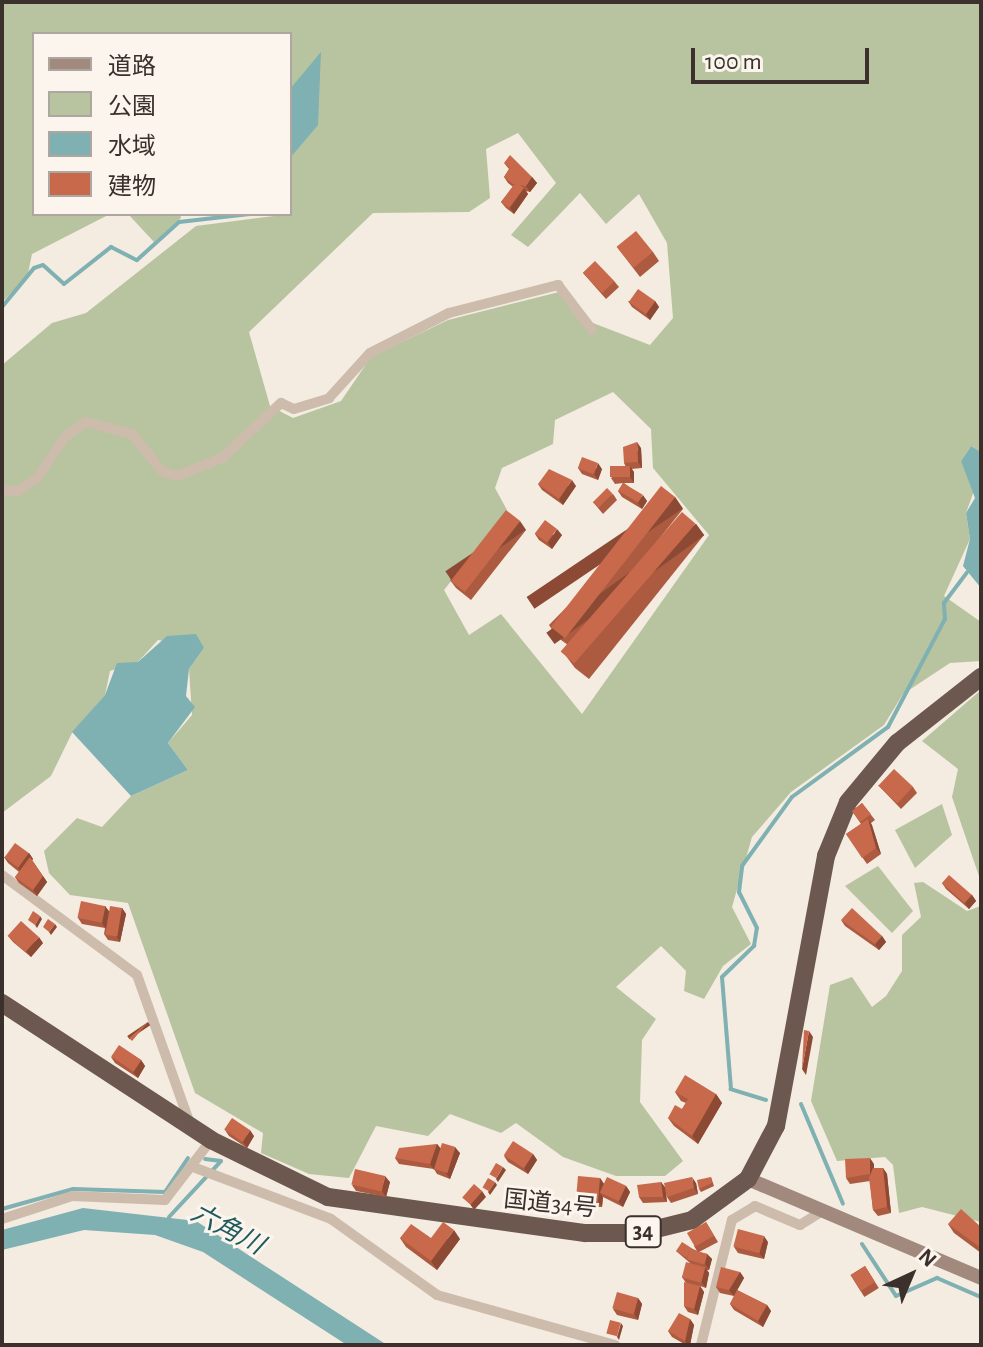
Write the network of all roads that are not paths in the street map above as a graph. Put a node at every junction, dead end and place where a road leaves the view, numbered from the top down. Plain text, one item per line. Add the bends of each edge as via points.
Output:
1 (592, 330) dead end
2 (2, 490) edge
3 (981, 677) edge
4 (2, 875) edge
5 (2, 1003) edge
6 (191, 1127) junction
7 (211, 1140) junction
8 (193, 1167) junction
9 (748, 1179) junction
10 (821, 1212) junction
11 (2, 1219) edge
12 (981, 1278) edge
13 (615, 1345) edge
14 (701, 1345) edge

1 - 2 street via 558,285 449,313 378,347 329,398 294,409 281,403 222,458 177,476 162,471 132,434 86,422 65,437 38,477 18,491
3 - 9 highway, 国道34号 / 34 via 878,762 837,826 781,1105
4 - 6 street via 137,975
5 - 6 highway, 国道34号 / 34
6 - 7 highway, 国道34号 / 34
7 - 8 street
7 - 9 highway, 国道34号 / 34 via 328,1197 585,1233 640,1233 692,1220
8 - 11 street via 165,1200 72,1196
8 - 13 street via 331,1219 437,1295
9 - 10 main road
10 - 12 main road
10 - 14 street via 800,1225 755,1206 732,1220

